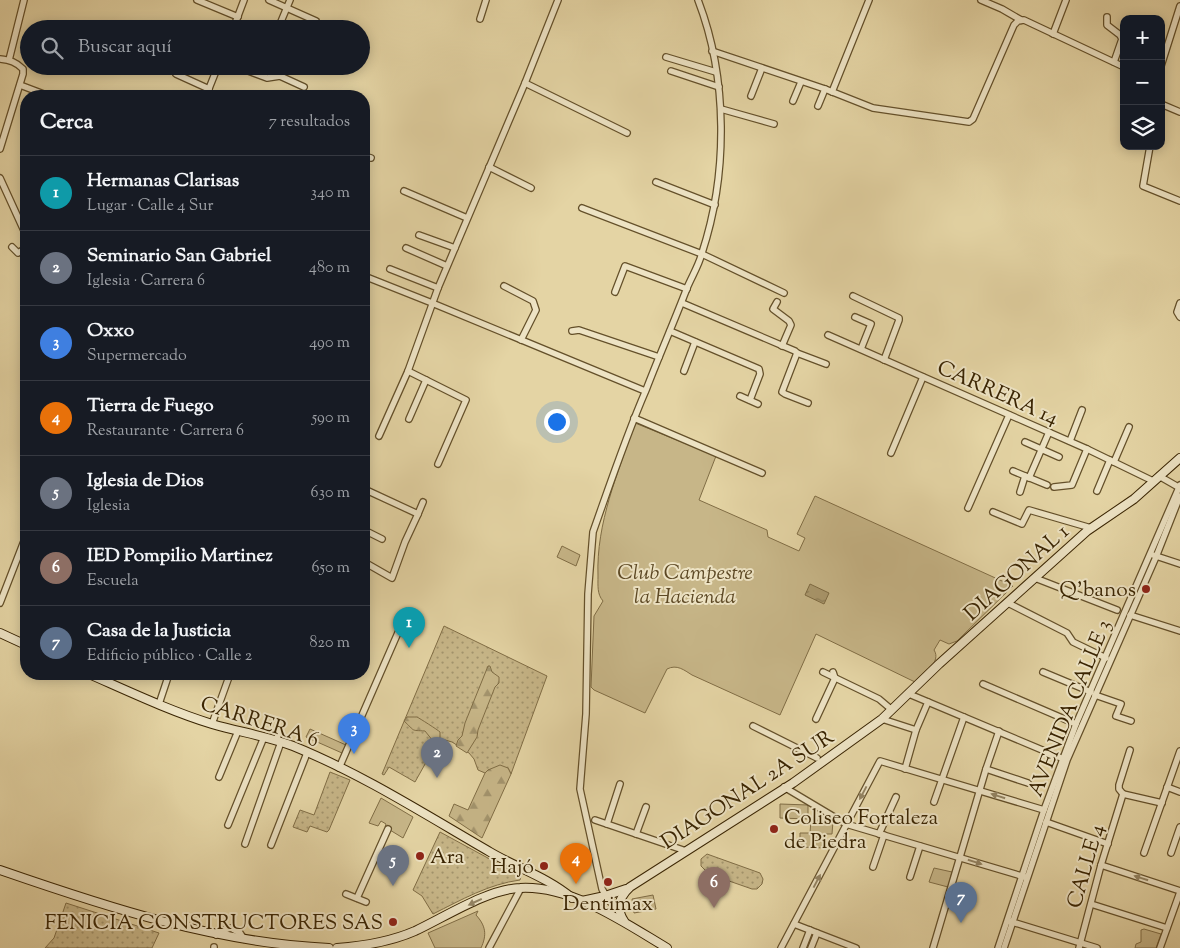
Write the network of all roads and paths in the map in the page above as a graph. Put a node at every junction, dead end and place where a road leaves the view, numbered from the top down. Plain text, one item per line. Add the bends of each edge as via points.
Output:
1 (24, 0) edge
2 (197, 0) edge
3 (244, 0) edge
4 (269, 0) edge
5 (290, 0) edge
6 (486, 0) edge
7 (558, 0) edge
8 (698, 0) edge
9 (869, 0) edge
10 (980, 0) edge
11 (1066, 0) edge
12 (1180, 6) edge
13 (287, 8) junction
14 (238, 17) junction
15 (1106, 17) dead end
16 (480, 19) dead end
17 (237, 20) edge
18 (282, 20) edge
19 (314, 20) edge
20 (1021, 20) junction
21 (1053, 34) junction
22 (712, 51) junction
23 (666, 57) dead end
24 (0, 59) edge
25 (9, 60) junction
26 (1163, 60) edge
27 (1114, 62) junction
28 (1120, 65) edge
29 (20, 67) edge
30 (762, 68) junction
31 (670, 71) dead end
32 (716, 72) junction
33 (23, 75) edge
34 (178, 75) edge
35 (214, 75) edge
36 (259, 75) edge
37 (802, 82) junction
38 (525, 83) junction
39 (20, 85) junction
40 (304, 87) dead end
41 (719, 87) junction
42 (208, 89) joint
43 (825, 89) junction
44 (33, 90) edge
45 (832, 92) junction
46 (752, 96) dead end
47 (793, 101) dead end
48 (1163, 105) edge
49 (818, 106) dead end
50 (721, 110) junction
51 (1180, 112) edge
52 (774, 124) dead end
53 (627, 133) dead end
54 (0, 149) edge
55 (1149, 150) edge
56 (489, 168) junction
57 (0, 178) edge
58 (656, 182) dead end
59 (531, 188) dead end
60 (404, 191) dead end
61 (1180, 201) edge
62 (714, 204) junction
63 (582, 208) dead end
64 (467, 218) junction
65 (20, 222) edge
66 (420, 235) dead end
67 (12, 247) dead end
68 (406, 248) dead end
69 (455, 248) junction
70 (20, 252) edge
71 (702, 254) junction
72 (448, 266) junction
73 (390, 269) dead end
74 (370, 278) edge
75 (504, 286) dead end
76 (438, 288) junction
77 (687, 289) junction
78 (615, 292) dead end
79 (784, 294) dead end
80 (853, 296) dead end
81 (777, 302) dead end
82 (432, 303) junction
83 (682, 303) junction
84 (1180, 303) edge
85 (855, 317) dead end
86 (1180, 317) edge
87 (572, 331) dead end
88 (670, 331) junction
89 (828, 335) dead end
90 (522, 340) junction
91 (695, 342) junction
92 (782, 346) junction
93 (861, 349) junction
94 (797, 353) junction
95 (659, 357) junction
96 (884, 360) junction
97 (826, 364) dead end
98 (684, 370) dead end
99 (408, 371) junction
100 (923, 377) junction
101 (426, 380) junction
102 (645, 391) junction
103 (740, 396) dead end
104 (750, 400) junction
105 (758, 404) dead end
106 (808, 404) dead end
107 (1082, 410) dead end
108 (1009, 415) junction
109 (634, 418) junction
110 (409, 419) dead end
111 (1129, 427) dead end
112 (1049, 432) junction
113 (379, 436) dead end
114 (1070, 441) junction
115 (1026, 442) dead end
116 (1087, 449) junction
117 (1042, 450) junction
118 (892, 453) dead end
119 (1059, 457) dead end
120 (1180, 458) edge
121 (1112, 461) junction
122 (438, 464) dead end
123 (1014, 471) dead end
124 (762, 473) dead end
125 (1027, 477) junction
126 (1156, 479) junction
127 (1047, 485) dead end
128 (1054, 487) dead end
129 (1180, 487) edge
130 (1097, 491) dead end
131 (1020, 492) dead end
132 (370, 493) edge
133 (1178, 498) edge
134 (423, 502) dead end
135 (968, 508) dead end
136 (993, 512) dead end
137 (418, 514) junction
138 (1091, 528) junction
139 (370, 533) edge
140 (382, 539) dead end
141 (20, 551) edge
142 (1153, 556) junction
143 (1180, 564) edge
144 (370, 565) edge
145 (1035, 578) junction
146 (0, 603) edge
147 (1008, 603) junction
148 (1117, 610) dead end
149 (407, 612) dead end
150 (1130, 615) junction
151 (1180, 631) edge
152 (0, 633) edge
153 (20, 642) edge
154 (1106, 658) junction
155 (823, 672) dead end
156 (1043, 672) dead end
157 (834, 675) junction
158 (104, 680) edge
159 (167, 680) edge
160 (228, 680) edge
161 (983, 684) dead end
162 (1093, 693) junction
163 (909, 694) junction
164 (928, 702) junction
165 (159, 704) junction
166 (892, 710) junction
167 (964, 717) junction
168 (816, 719) dead end
169 (882, 719) junction
170 (1130, 721) dead end
171 (212, 724) junction
172 (1076, 724) junction
173 (753, 726) dead end
174 (280, 730) dead end
175 (916, 730) junction
176 (238, 731) junction
177 (999, 731) junction
178 (264, 737) junction
179 (278, 741) junction
180 (1130, 750) dead end
181 (1180, 751) edge
182 (306, 752) junction
183 (817, 758) dead end
184 (1065, 759) junction
185 (339, 768) junction
186 (905, 769) junction
187 (986, 769) junction
188 (219, 777) dead end
189 (942, 780) junction
190 (1028, 783) dead end
191 (620, 784) dead end
192 (1167, 787) junction
193 (784, 788) junction
194 (980, 791) junction
195 (1180, 792) edge
196 (1123, 794) junction
197 (896, 797) dead end
198 (934, 802) dead end
199 (1162, 803) junction
200 (646, 807) dead end
201 (1044, 810) junction
202 (595, 820) dead end
203 (1046, 822) junction
204 (607, 824) junction
205 (846, 824) junction
206 (228, 825) dead end
207 (1180, 828) edge
208 (388, 829) dead end
209 (636, 834) junction
210 (881, 835) junction
211 (245, 844) dead end
212 (1108, 844) junction
213 (271, 845) dead end
214 (920, 846) junction
215 (686, 851) junction
216 (1144, 853) dead end
217 (1171, 853) dead end
218 (960, 858) junction
219 (1101, 865) junction
220 (873, 867) dead end
221 (0, 870) edge
222 (529, 872) junction
223 (910, 877) dead end
224 (1025, 877) junction
225 (630, 887) junction
226 (524, 888) junction
227 (1180, 892) edge
228 (346, 894) dead end
229 (605, 896) junction
230 (357, 898) junction
231 (572, 898) junction
232 (582, 901) junction
233 (366, 902) dead end
234 (1091, 904) junction
235 (619, 909) junction
236 (624, 921) junction
237 (1010, 921) junction
238 (794, 924) junction
239 (1167, 928) junction
240 (810, 930) junction
241 (817, 933) junction
242 (394, 939) junction
243 (1080, 945) edge
244 (283, 946) edge
245 (329, 948) edge
246 (337, 948) edge
247 (391, 948) edge
248 (489, 948) edge
249 (667, 948) edge
250 (781, 948) edge
251 (803, 948) edge
252 (811, 948) edge
253 (856, 948) edge
254 (933, 948) edge
255 (998, 948) edge
256 (1004, 948) edge
257 (1097, 948) edge
258 (1160, 948) edge

1 - 25 street
2 - 14 street
3 - 14 street
4 - 13 street
5 - 13 street
6 - 16 street
7 - 38 street
8 - 22 street
9 - 45 street
10 - 20 street
11 - 21 street
12 - 26 street
13 - 18 street
13 - 19 street
14 - 17 street
15 - 27 street via 1107,25 1122,39
20 - 21 street
20 - 45 street via 1014,25 969,122 873,108
21 - 27 street
22 - 30 street
22 - 32 street
23 - 32 street
24 - 25 street
25 - 29 street
27 - 28 street
30 - 37 street
30 - 46 street
31 - 41 street
32 - 41 street
33 - 39 street
34 - 42 street
35 - 42 street
36 - 40 street via 267,78 280,76
37 - 43 street
37 - 47 street
38 - 53 street
38 - 56 street
39 - 44 street
39 - 54 street
41 - 50 street
43 - 45 street
43 - 49 street
48 - 51 street
50 - 52 street
50 - 62 street via 719,173
55 - 61 street via 1143,186
56 - 59 street
56 - 64 street
57 - 65 street
58 - 62 street
60 - 64 street
62 - 71 street
63 - 71 street
64 - 69 street
66 - 69 street
67 - 70 street
68 - 72 street
69 - 72 street
71 - 77 street
71 - 79 street
72 - 76 street
73 - 76 street
74 - 82 street
75 - 90 street via 533,301 536,310
76 - 82 street
77 - 78 street via 625,266
77 - 83 street
80 - 96 street via 899,318
81 - 92 street via 773,309 791,325
82 - 90 street
82 - 99 street
83 - 88 street
83 - 92 street
84 - 86 street via 1177,312
85 - 93 street via 871,324
87 - 95 street via 578,330
88 - 91 street
88 - 95 street
89 - 93 street, CARRERA 14
90 - 102 street
91 - 98 street
91 - 104 street via 759,369
92 - 94 street
93 - 96 street, CARRERA 14
94 - 97 street
94 - 106 street via 782,392
95 - 102 street
96 - 100 street, CARRERA 14
99 - 101 street
99 - 113 street
100 - 108 street, CARRERA 14
100 - 118 street
101 - 110 street
101 - 122 street via 466,400
102 - 109 street
103 - 104 street
104 - 105 street
107 - 114 street
108 - 112 street, CARRERA 14
108 - 135 street
109 - 124 street
109 - 229 street via 593,532 588,594 586,714 580,789
111 - 121 street
112 - 114 street, CARRERA 14
112 - 117 street
114 - 116 street, CARRERA 14
115 - 117 street
116 - 121 street, CARRERA 14
116 - 128 street via 1072,485
117 - 119 street
117 - 125 street
120 - 126 main road, DIAGONAL 1
121 - 126 street, CARRERA 14
121 - 130 street
123 - 125 street
125 - 127 street
125 - 131 street
126 - 129 street, CARRERA 14
126 - 138 main road, DIAGONAL 1 via 1134,499
129 - 133 street, AVENIDA CALLE 3
132 - 137 street
133 - 142 street, AVENIDA CALLE 3
134 - 137 street
136 - 138 street via 1022,524 1029,510
137 - 144 street via 392,578
138 - 145 main road, DIAGONAL 1
139 - 140 street
141 - 146 street
142 - 143 street
142 - 150 street, AVENIDA CALLE 3
142 - 154 street, AVENIDA CALLE 3
145 - 147 main road, DIAGONAL 1
145 - 148 street
147 - 154 street via 1067,632 1073,642
147 - 163 main road, DIAGONAL 1
149 - 185 street
150 - 151 street via 1158,627
150 - 162 street, AVENIDA CALLE 3
152 - 153 main road
154 - 162 street, AVENIDA CALLE 3
155 - 157 street
156 - 162 street
157 - 166 street via 882,701
157 - 168 street
158 - 165 main road, CARRERA 6
159 - 165 street
160 - 171 street
161 - 172 street
162 - 170 street via 1120,704 1116,716
162 - 172 street, AVENIDA CALLE 3
162 - 184 street, AVENIDA CALLE 3
163 - 164 street
163 - 166 main road, DIAGONAL 1
164 - 167 street
164 - 175 street
165 - 171 main road, CARRERA 6
166 - 169 main road, DIAGONAL 1
167 - 177 street
167 - 189 street
169 - 175 street
169 - 193 main road, DIAGONAL 2A SUR
171 - 176 main road, CARRERA 6
172 - 184 street, AVENIDA CALLE 3
173 - 183 street
174 - 179 street
175 - 186 street
176 - 178 main road, CARRERA 6
176 - 188 street
177 - 184 street
177 - 187 street
178 - 179 main road, CARRERA 6
178 - 206 street
179 - 182 main road, CARRERA 6
179 - 211 street
180 - 196 street, CALLE 4 via 1119,785
181 - 192 street
182 - 185 main road, CARRERA 6
182 - 213 street
184 - 201 street, AVENIDA CALLE 3
184 - 203 street, AVENIDA CALLE 3
185 - 222 main road, CARRERA 6
186 - 189 street
186 -> 205 street via 880,761
187 - 190 street
187 - 194 street
189 - 194 street
189 - 198 street
191 - 204 street
192 - 195 street
192 - 199 street
193 - 205 street
193 - 215 main road, DIAGONAL 2A SUR
201 -> 194 street
194 - 218 street
196 - 199 street
196 - 212 street, CALLE 4
197 - 210 street
199 - 216 street
200 - 209 street
201 - 224 street, AVENIDA CALLE 3
202 - 204 street
203 - 212 street
203 - 224 street, AVENIDA CALLE 3
204 - 209 street
205 - 210 street
238 -> 205 street
207 - 217 street
208 - 230 street
209 - 215 street
210 - 214 street
210 - 220 street
212 - 219 street, CALLE 4
214 - 218 street
214 - 223 street
215 - 225 main road, DIAGONAL 2A SUR
218 -> 224 street
218 - 254 street
227 -> 219 street
219 - 234 street, CALLE 4
221 - 244 main road via 100,904 216,935
222 - 226 main road via 533,881
222 - 231 main road, CARRERA 6
224 - 237 street, AVENIDA CALLE 3
225 - 229 main road, DIAGONAL 2A SUR
225 - 235 main road via 622,896
226 - 231 main road, CARRERA 6
226 -> 242 main road, CARRERA 6 via 492,894
226 - 248 street
227 - 239 street
228 - 230 street
229 - 232 main road, DIAGONAL 2A SUR
229 - 235 street
230 - 233 street
231 - 232 main road, CARRERA 6
232 - 236 main road, CARRERA 6
234 - 239 street
234 - 243 street, CALLE 4
235 - 236 main road
236 - 249 main road, CARRERA 6
237 - 243 street
237 - 255 street, AVENIDA CALLE 3
237 - 256 street, AVENIDA CALLE 3
238 - 240 street
238 - 250 street
239 - 258 street
240 - 241 street
240 - 251 street
241 - 252 street
241 - 253 street
242 - 246 main road, CARRERA 6
242 - 247 main road
243 - 257 street
244 - 245 main road

